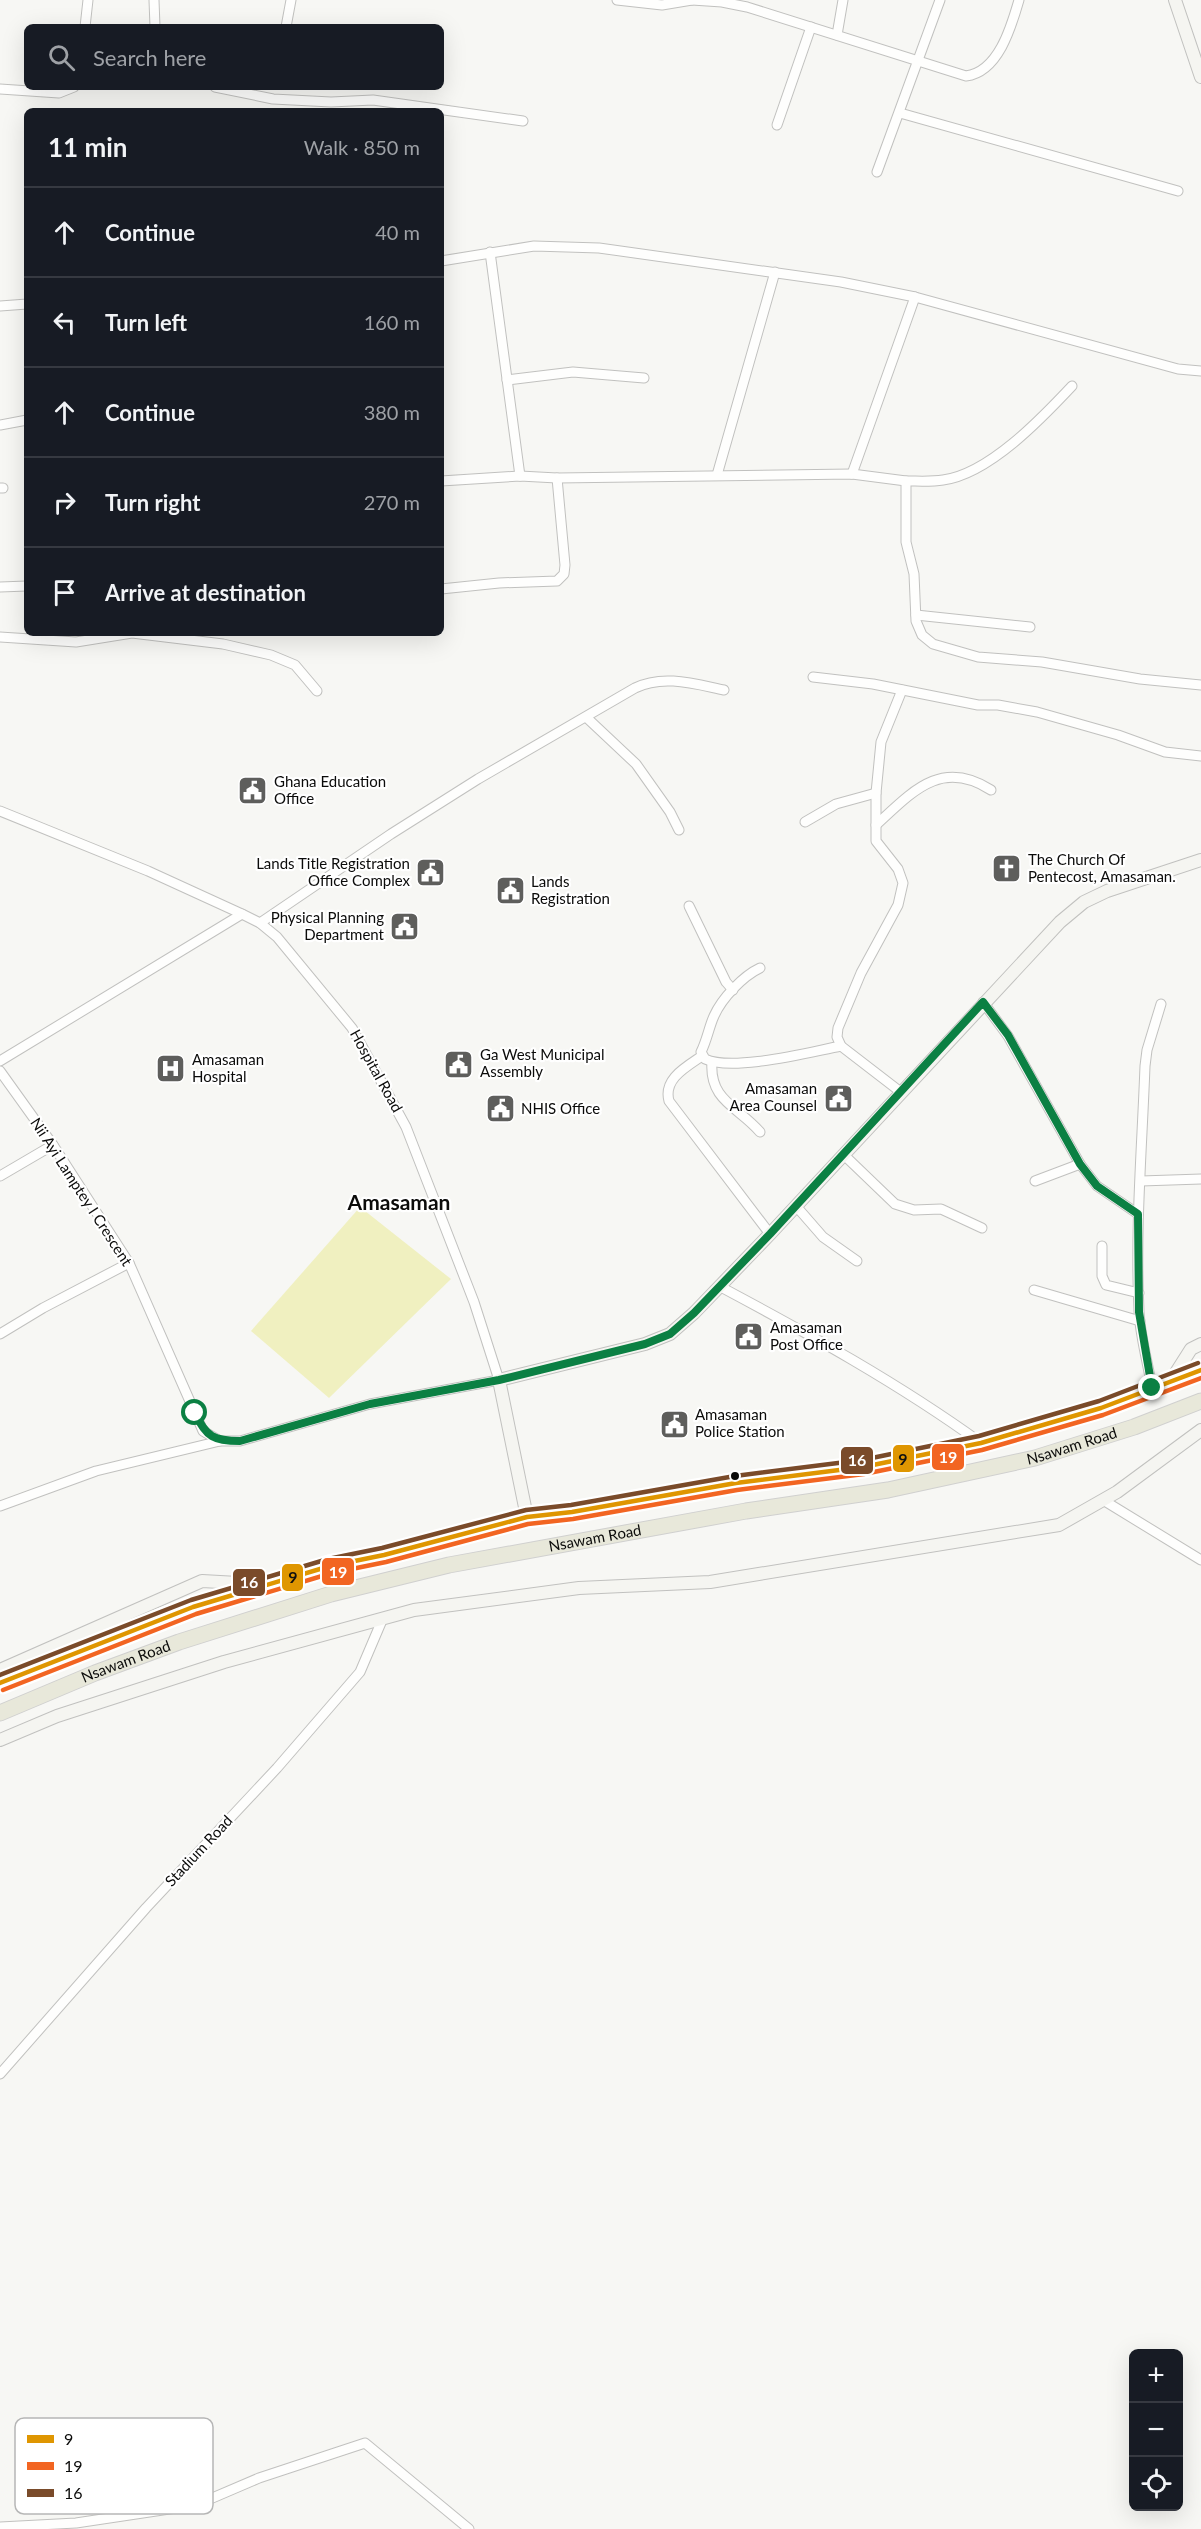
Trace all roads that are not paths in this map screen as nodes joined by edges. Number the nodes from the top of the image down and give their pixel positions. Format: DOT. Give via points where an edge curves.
graph roads {
  1 [pos="88,0"];
  2 [pos="154,0"];
  3 [pos="291,0"];
  4 [pos="617,0"];
  5 [pos="692,0"];
  6 [pos="843,0"];
  7 [pos="940,0"];
  8 [pos="1019,0"];
  9 [pos="1175,0"];
  10 [pos="749,3"];
  11 [pos="85,24"];
  12 [pos="155,24"];
  13 [pos="287,24"];
  14 [pos="811,27"];
  15 [pos="837,35"];
  16 [pos="919,63"];
  17 [pos="1201,77"];
  18 [pos="0,89"];
  19 [pos="66,90"];
  20 [pos="230,90"];
  21 [pos="274,90"];
  22 [pos="273,99"];
  23 [pos="430,108"];
  24 [pos="444,110"];
  25 [pos="900,113"];
  26 [pos="523,121"];
  27 [pos="777,125"];
  28 [pos="878,172"];
  29 [pos="1178,191"];
  30 [pos="490,252"];
  31 [pos="444,260"];
  32 [pos="775,272"];
  33 [pos="915,297"];
  34 [pos="24,304"];
  35 [pos="0,306"];
  36 [pos="1201,371"];
  37 [pos="644,378"];
  38 [pos="507,380"];
  39 [pos="1072,386"];
  40 [pos="24,421"];
  41 [pos="0,426"];
  42 [pos="852,474"];
  43 [pos="717,475"];
  44 [pos="520,476"];
  45 [pos="557,478"];
  46 [pos="444,481"];
  47 [pos="906,481"];
  48 [pos="0,586"];
  49 [pos="24,586"];
  50 [pos="444,589"];
  51 [pos="916,615"];
  52 [pos="1030,627"];
  53 [pos="113,636"];
  54 [pos="157,636"];
  55 [pos="0,637"];
  56 [pos="813,677"];
  57 [pos="1201,685"];
  58 [pos="724,690"];
  59 [pos="902,690"];
  60 [pos="317,691"];
  61 [pos="586,717"];
  62 [pos="1201,756"];
  63 [pos="991,790"];
  64 [pos="876,793"];
  65 [pos="0,811"];
  66 [pos="805,822"];
  67 [pos="876,825"];
  68 [pos="679,830"];
  69 [pos="1201,860"];
  70 [pos="688,906"];
  71 [pos="242,914"];
  72 [pos="260,923"];
  73 [pos="760,968"];
  74 [pos="733,990"];
  75 [pos="983,1002"];
  76 [pos="1161,1004"];
  77 [pos="841,1046"];
  78 [pos="702,1056"];
  79 [pos="0,1061"];
  80 [pos="712,1062"];
  81 [pos="1,1075"];
  82 [pos="902,1093"];
  83 [pos="760,1132"];
  84 [pos="53,1145"];
  85 [pos="844,1155"];
  86 [pos="1080,1164"];
  87 [pos="0,1176"];
  88 [pos="1201,1179"];
  89 [pos="1035,1181"];
  90 [pos="1142,1181"];
  91 [pos="796,1206"];
  92 [pos="1138,1214"];
  93 [pos="982,1228"];
  94 [pos="770,1234"];
  95 [pos="1102,1246"];
  96 [pos="857,1261"];
  97 [pos="129,1263"];
  98 [pos="719,1286"];
  99 [pos="1034,1290"];
  100 [pos="1139,1293"];
  101 [pos="1140,1321"];
  102 [pos="0,1334"];
  103 [pos="1201,1344"];
  104 [pos="1201,1370"];
  105 [pos="499,1380"];
  106 [pos="1170,1382"];
  107 [pos="1152,1388"];
  108 [pos="1201,1401"];
  109 [pos="1201,1430"];
  110 [pos="220,1441"];
  111 [pos="981,1443"];
  112 [pos="1103,1500"];
  113 [pos="0,1506"];
  114 [pos="527,1517"];
  115 [pos="1201,1560"];
  116 [pos="261,1585"];
  117 [pos="383,1618"];
  118 [pos="0,1670"];
  119 [pos="0,1683"];
  120 [pos="0,1713"];
  121 [pos="0,1740"];
  122 [pos="0,2074"];
  123 [pos="213,2498"];
  124 [pos="136,2514"];
  125 [pos="0,2527"];
  126 [pos="469,2529"];
  1 -- 11 [label="street"];
  2 -- 12 [label="street"];
  3 -- 13 [label="street"];
  4 -- 5 [label="street" via="662,5"];
  5 -- 10 [label="street"];
  6 -- 15 [label="street"];
  7 -- 16 [label="street"];
  8 -- 16 [label="street" via="1001,48 978,75 966,76"];
  9 -- 17 [label="main road"];
  10 -- 14 [label="street"];
  14 -- 15 [label="street"];
  14 -- 27 [label="street"];
  15 -- 16 [label="street"];
  16 -- 25 [label="street"];
  18 -- 19 [label="street" via="59,93"];
  20 -- 22 [label="street"];
  21 -- 22 [label="street"];
  22 -- 23 [label="street" via="373,100"];
  24 -- 26 [label="street"];
  25 -- 28 [label="street"];
  25 -- 29 [label="street"];
  30 -- 31 [label="street"];
  30 -- 32 [label="street" via="534,246 599,248"];
  30 -- 38 [label="street"];
  32 -- 33 [label="street"];
  32 -- 43 [label="street"];
  33 -- 36 [label="street" via="1178,369"];
  33 -- 42 [label="street"];
  34 -- 35 [label="street"];
  37 -- 38 [label="street" via="573,372"];
  38 -- 44 [label="street"];
  39 -- 47 [label="street" via="1024,435 982,466 945,480"];
  40 -- 41 [label="street"];
  42 -- 43 [label="street"];
  42 -- 47 [label="street"];
  43 -- 45 [label="street"];
  44 -- 45 [label="street"];
  44 -- 46 [label="street"];
  45 -- 50 [label="street" via="565,565 564,574 557,581"];
  47 -- 51 [label="street" via="906,542 914,574"];
  48 -- 49 [label="street"];
  51 -- 52 [label="street"];
  51 -- 57 [label="street" via="922,635 933,644 978,657 1042,662"];
  53 -- 55 [label="street" via="76,642"];
  54 -- 60 [label="street" via="271,655 295,665"];
  56 -- 59 [label="street"];
  58 -- 61 [label="street" via="684,682 647,682"];
  59 -- 62 [label="street" via="1037,712 1165,752"];
  59 -- 64 [label="street" via="881,742"];
  61 -- 68 [label="street" via="636,764"];
  61 -- 72 [label="street" via="470,784"];
  63 -- 67 [label="street" via="959,776 938,778 916,788"];
  64 -- 66 [label="street" via="836,804"];
  64 -- 67 [label="street"];
  65 -- 71 [label="street, Hospital Road"];
  67 -- 77 [label="street" via="876,841 898,869 903,883 898,905 861,973 838,1028"];
  69 -- 75 [label="main road" via="1084,902"];
  70 -- 74 [label="street"];
  71 -- 72 [label="street, Hospital Road"];
  71 -- 79 [label="street"];
  72 -- 105 [label="street, Hospital Road" via="277,937 352,1028 406,1127 474,1302"];
  73 -- 74 [label="street"];
  74 -- 78 [label="street" via="715,1013"];
  75 -- 82 [label="main road"];
  75 -- 86 [label="street" via="1008,1035"];
  76 -- 90 [label="street" via="1146,1058"];
  77 -- 80 [label="street" via="743,1062"];
  77 -- 82 [label="street"];
  78 -- 80 [label="street"];
  78 -- 94 [label="street" via="674,1078 667,1089 669,1101"];
  80 -- 83 [label="street" via="711,1072 723,1100"];
  81 -- 84 [label="street, Nii Ayi Lamptey I Crescent"];
  82 -- 85 [label="main road"];
  84 -- 87 [label="street"];
  84 -- 97 [label="street, Nii Ayi Lamptey I Crescent"];
  85 -- 91 [label="main road"];
  85 -- 93 [label="street" via="895,1204 914,1210 941,1209"];
  86 -- 89 [label="street"];
  86 -- 92 [label="street" via="1097,1186"];
  88 -- 90 [label="street"];
  90 -- 92 [label="street"];
  91 -- 94 [label="main road"];
  91 -- 96 [label="street" via="823,1237"];
  92 -- 100 [label="street"];
  94 -- 98 [label="main road"];
  95 -- 100 [label="street" via="1102,1276 1106,1285"];
  97 -- 102 [label="street"];
  97 -- 110 [label="street, Nii Ayi Lamptey I Crescent" via="203,1431"];
  98 -- 105 [label="main road" via="670,1334 645,1344"];
  98 -- 111 [label="street" via="840,1351"];
  99 -- 101 [label="street"];
  100 -- 101 [label="street"];
  101 -- 107 [label="street"];
  103 -- 106 [label="main road" via="1191,1349"];
  104 -- 106 [label="highway, Nsawam Road"];
  105 -- 110 [label="street" via="370,1404 240,1441"];
  105 -- 114 [label="main road, Hospital Road"];
  106 -- 107 [label="highway, Nsawam Road"];
  107 -- 111 [label="highway, Nsawam Road" via="1101,1408"];
  108 -- 120 [label="highway, Nsawam Road" via="1035,1458 888,1490 746,1511 449,1565 331,1594 179,1642"];
  109 -- 112 [label="main road"];
  110 -- 113 [label="street" via="96,1471"];
  111 -- 114 [label="highway, Nsawam Road" via="863,1467"];
  112 -- 115 [label="street"];
  112 -- 117 [label="main road" via="1059,1525 912,1550 710,1582 579,1588 414,1610"];
  114 -- 116 [label="highway, Nsawam Road"];
  116 -- 118 [label="main road" via="202,1581"];
  116 -- 119 [label="highway, Nsawam Road" via="193,1607"];
  117 -- 121 [label="main road" via="224,1662 57,1716"];
  117 -- 122 [label="street, Stadium Road" via="360,1672"];
  123 -- 126 [label="street" via="259,2478 365,2444"];
  124 -- 125 [label="street" via="76,2523"];
}
